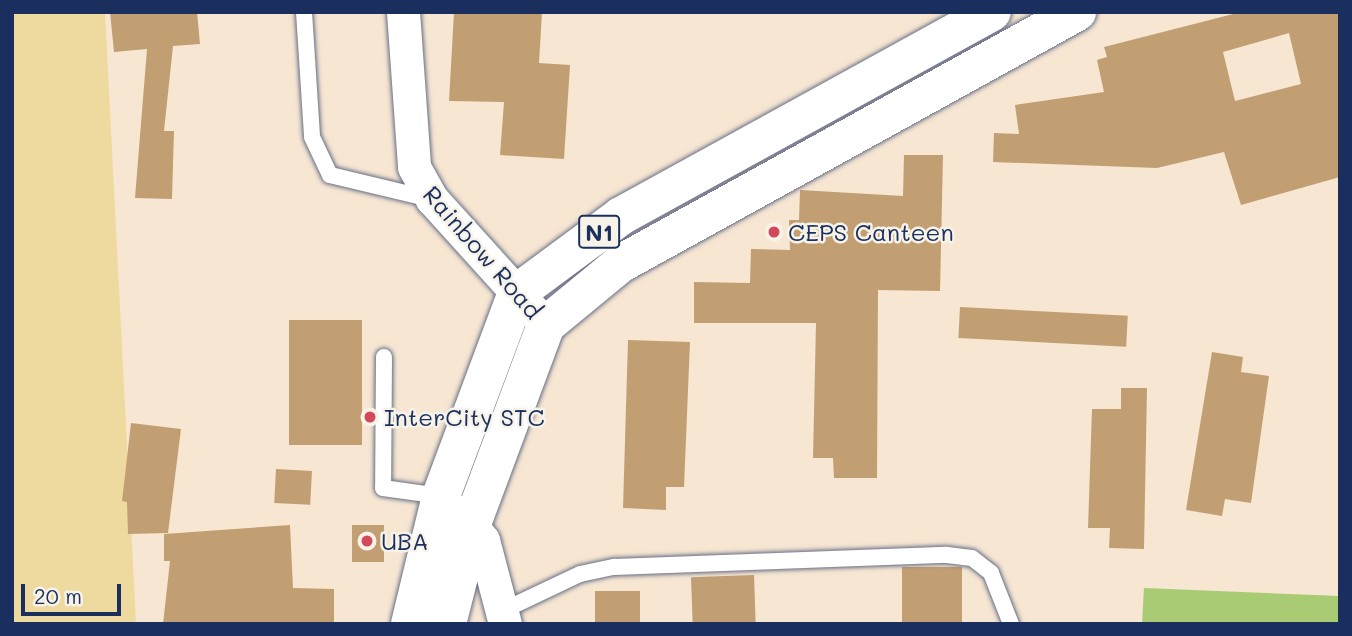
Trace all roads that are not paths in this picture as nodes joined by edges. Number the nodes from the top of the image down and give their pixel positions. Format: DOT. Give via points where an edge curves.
graph roads {
  1 [pos="304,12"];
  2 [pos="403,12"];
  3 [pos="992,12"];
  4 [pos="1077,12"];
  5 [pos="432,199"];
  6 [pos="517,293"];
  7 [pos="546,325"];
  8 [pos="384,356"];
  9 [pos="441,496"];
  10 [pos="473,521"];
  11 [pos="503,617"];
  12 [pos="410,624"];
  13 [pos="447,624"];
  14 [pos="1012,624"];
  1 -- 5 [label="lane" via="312,137 330,175"];
  2 -- 5 [label="street, Rainbow Road" via="414,167"];
  3 -- 6 [label="highway, N1" via="621,216"];
  4 -- 7 [label="highway, N1" via="620,264"];
  5 -- 6 [label="street, Rainbow Road"];
  6 -- 7 [label="street, Rainbow Road"];
  6 -- 9 [label="highway"];
  7 -- 10 [label="highway"];
  8 -- 9 [label="lane" via="383,488"];
  9 -- 10 [label="street"];
  9 -- 12 [label="highway"];
  10 -- 11 [label="street"];
  10 -- 13 [label="highway"];
  11 -- 14 [label="lane" via="580,574 614,567 947,555 972,558 991,573"];
}
